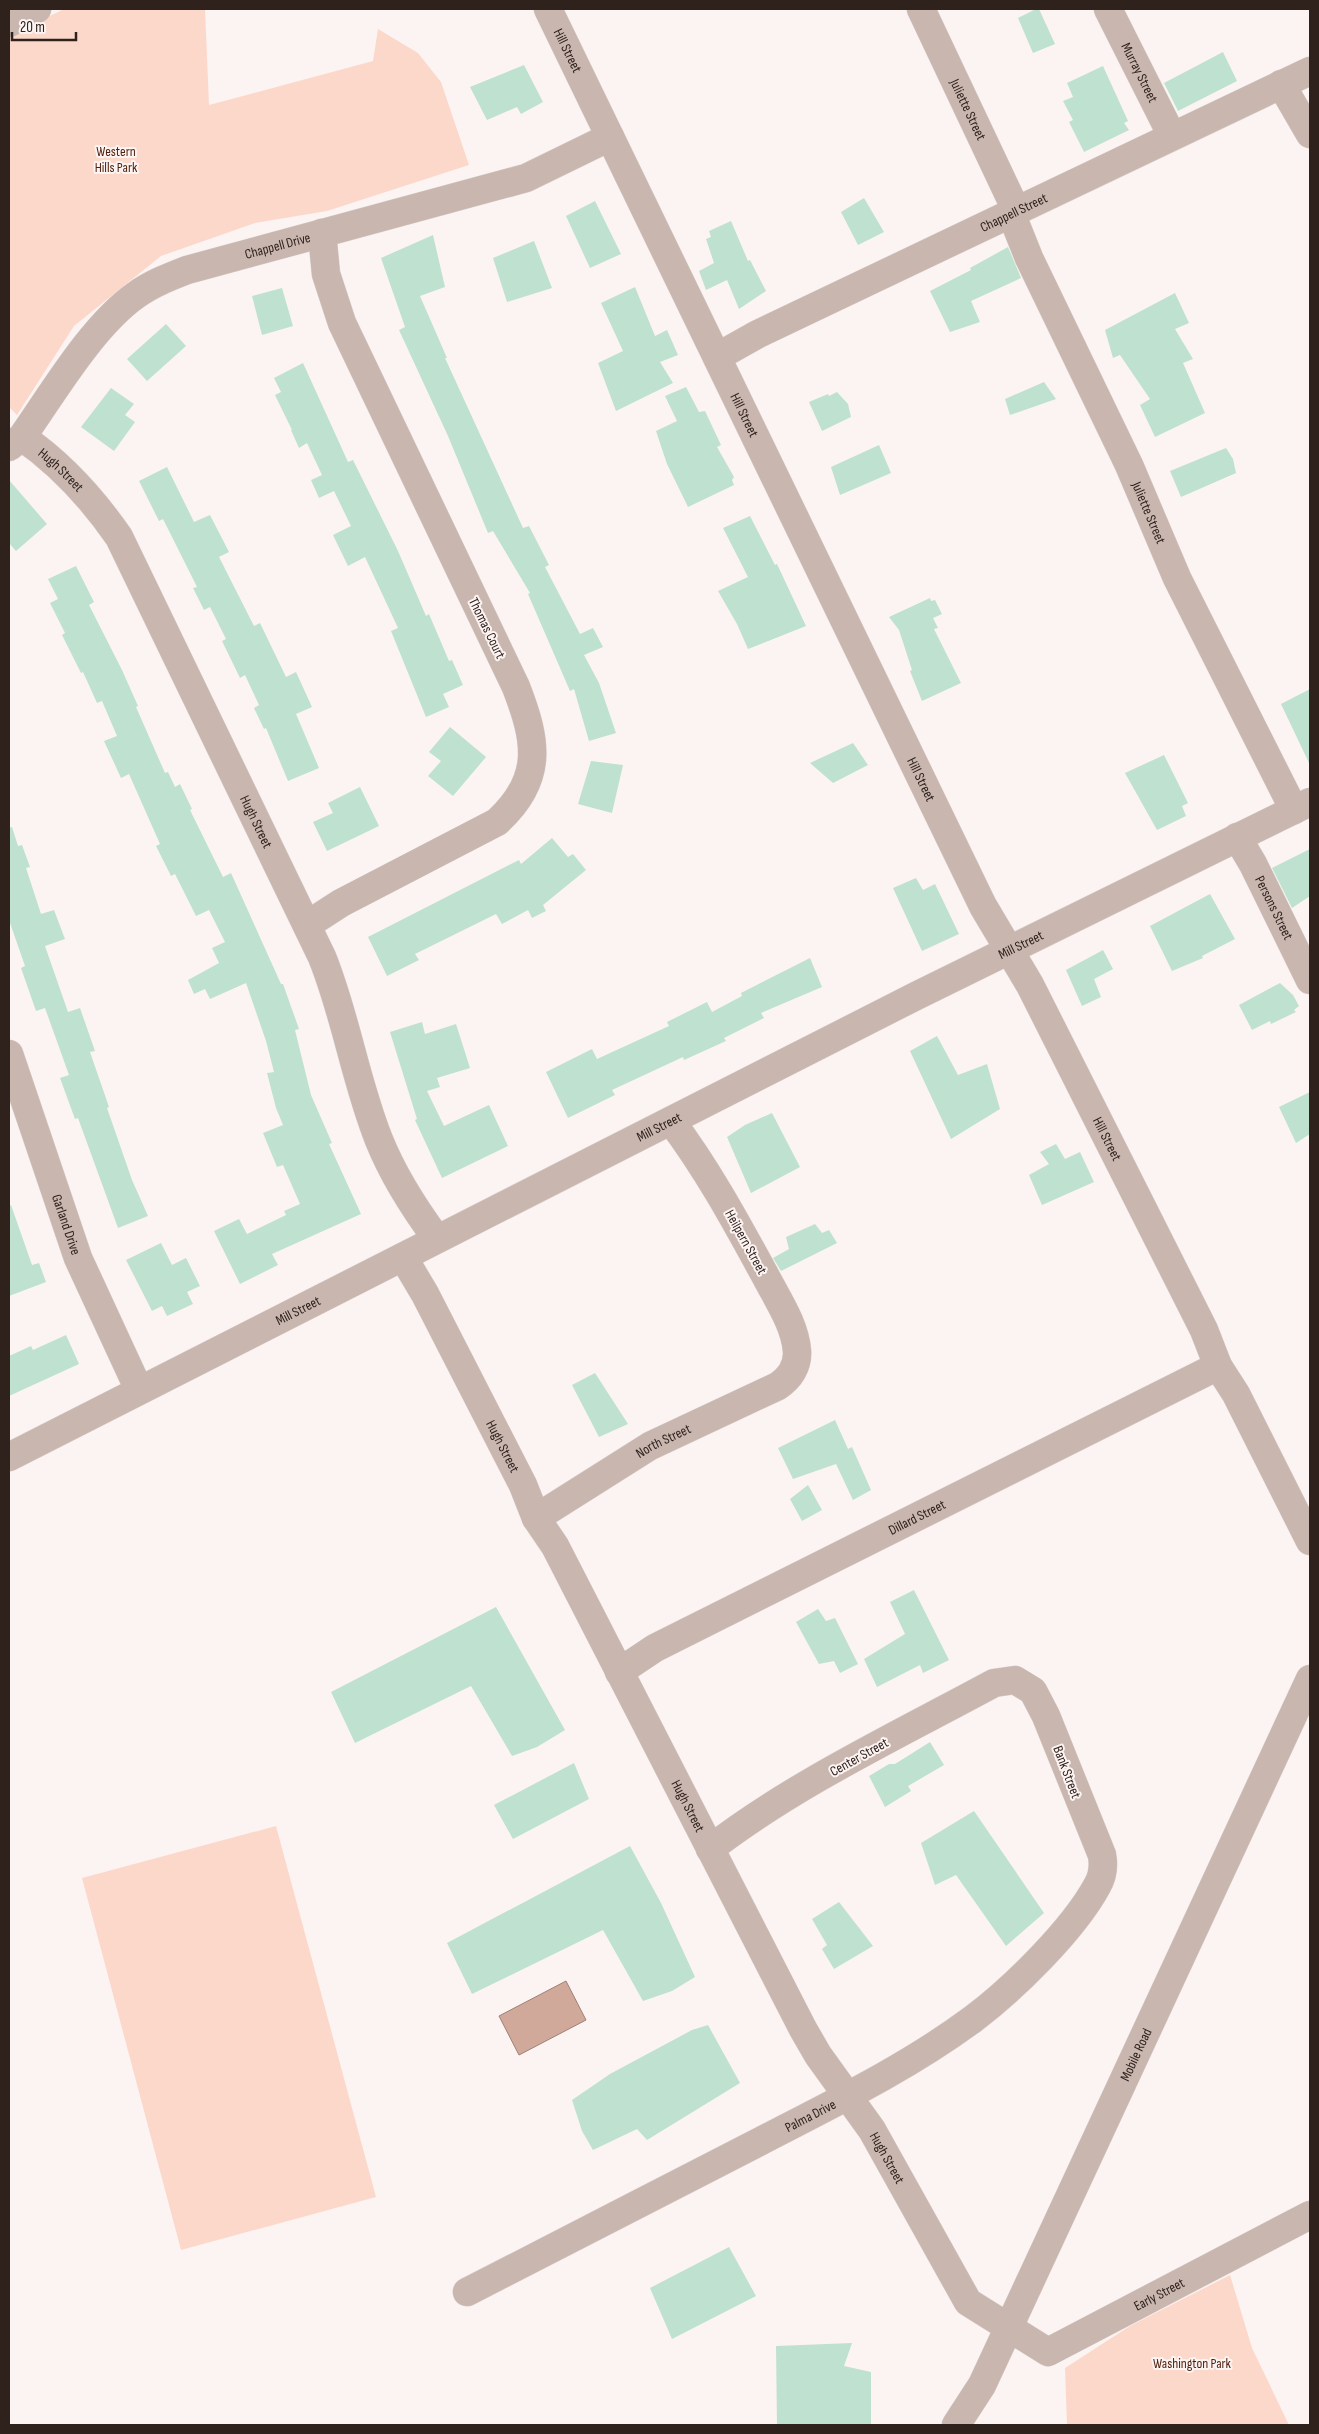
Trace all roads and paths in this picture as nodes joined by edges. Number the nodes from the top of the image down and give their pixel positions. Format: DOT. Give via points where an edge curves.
graph roads {
  1 [pos="37,9"];
  2 [pos="548,9"];
  3 [pos="920,9"];
  4 [pos="1108,9"];
  5 [pos="9,23"];
  6 [pos="1310,70"];
  7 [pos="1281,84"];
  8 [pos="1310,134"];
  9 [pos="1172,136"];
  10 [pos="610,137"];
  11 [pos="1013,212"];
  12 [pos="322,233"];
  13 [pos="717,357"];
  14 [pos="15,442"];
  15 [pos="1302,806"];
  16 [pos="1237,837"];
  17 [pos="307,925"];
  18 [pos="1010,950"];
  19 [pos="1310,980"];
  20 [pos="9,1054"];
  21 [pos="671,1121"];
  22 [pos="437,1239"];
  23 [pos="403,1257"];
  24 [pos="1218,1366"];
  25 [pos="793,1371"];
  26 [pos="139,1390"];
  27 [pos="9,1456"];
  28 [pos="536,1518"];
  29 [pos="1310,1541"];
  30 [pos="619,1672"];
  31 [pos="1310,1679"];
  32 [pos="1015,1680"];
  33 [pos="710,1849"];
  34 [pos="1102,1874"];
  35 [pos="847,2096"];
  36 [pos="1310,2215"];
  37 [pos="467,2292"];
  38 [pos="1009,2328"];
  39 [pos="956,2425"];
  1 -- 5 [label="street"];
  2 -- 10 [label="street, Hill Street"];
  3 -- 11 [label="street, Juliette Street"];
  4 -- 9 [label="street, Murray Street"];
  6 -- 7 [label="street, Chappell Street"];
  7 -- 8 [label="street"];
  7 -- 9 [label="street, Chappell Street"];
  9 -- 11 [label="street, Chappell Street"];
  10 -- 12 [label="street, Chappell Drive" via="526,178"];
  10 -- 13 [label="street, Hill Street"];
  11 -- 13 [label="street, Chappell Street" via="758,334"];
  11 -- 15 [label="street, Juliette Street" via="1030,258 1129,465 1177,578"];
  12 -- 14 [label="street, Chappell Drive" via="187,270 137,294 98,331"];
  12 -- 17 [label="street, Thomas Court" via="326,274 342,323 516,687 529,720 533,756 522,789 509,811 497,822 341,903"];
  13 -- 18 [label="street, Hill Street" via="983,906"];
  14 -- 17 [label="street, Hugh Street" via="48,455 92,499 119,537"];
  15 -- 16 [label="street, Mill Street"];
  16 -- 18 [label="street, Mill Street"];
  16 -- 19 [label="street, Persons Street"];
  17 -- 22 [label="street, Hugh Street" via="337,995 365,1101 380,1141 411,1203"];
  18 -- 21 [label="street, Mill Street"];
  18 -- 24 [label="street, Hill Street" via="1204,1330"];
  20 -- 26 [label="street, Garland Drive" via="78,1258"];
  21 -- 22 [label="street, Mill Street"];
  21 -- 25 [label="street, Heilpern Street" via="696,1154 781,1307 794,1335 797,1352"];
  22 -- 23 [label="street, Mill Street"];
  23 -- 26 [label="street, Mill Street"];
  23 -- 28 [label="street, Hugh Street" via="514,1468"];
  24 -- 29 [label="street, Hill Street" via="1236,1394"];
  24 -- 30 [label="street, Dillard Street" via="655,1648"];
  25 -- 28 [label="street, North Street" via="778,1386 650,1446"];
  26 -- 27 [label="street, Mill Street"];
  28 -- 30 [label="street, Hugh Street" via="555,1546"];
  30 -- 33 [label="street, Hugh Street"];
  31 -- 38 [label="street, Mobile Road"];
  32 -- 33 [label="street, Center Street" via="994,1683 859,1756 742,1824"];
  32 -- 34 [label="street, Bank Street" via="1033,1691 1046,1716 1102,1855"];
  33 -- 35 [label="street, Hugh Street" via="803,2029"];
  34 -- 35 [label="street, Palma Drive" via="1072,1923 1015,1984 934,2046"];
  35 -- 37 [label="street, Palma Drive"];
  35 -- 38 [label="street, Hugh Street" via="872,2130 968,2302"];
  36 -- 38 [label="street, Early Street" via="1048,2352"];
  38 -- 39 [label="street, Mobile Road" via="982,2385"];
}
